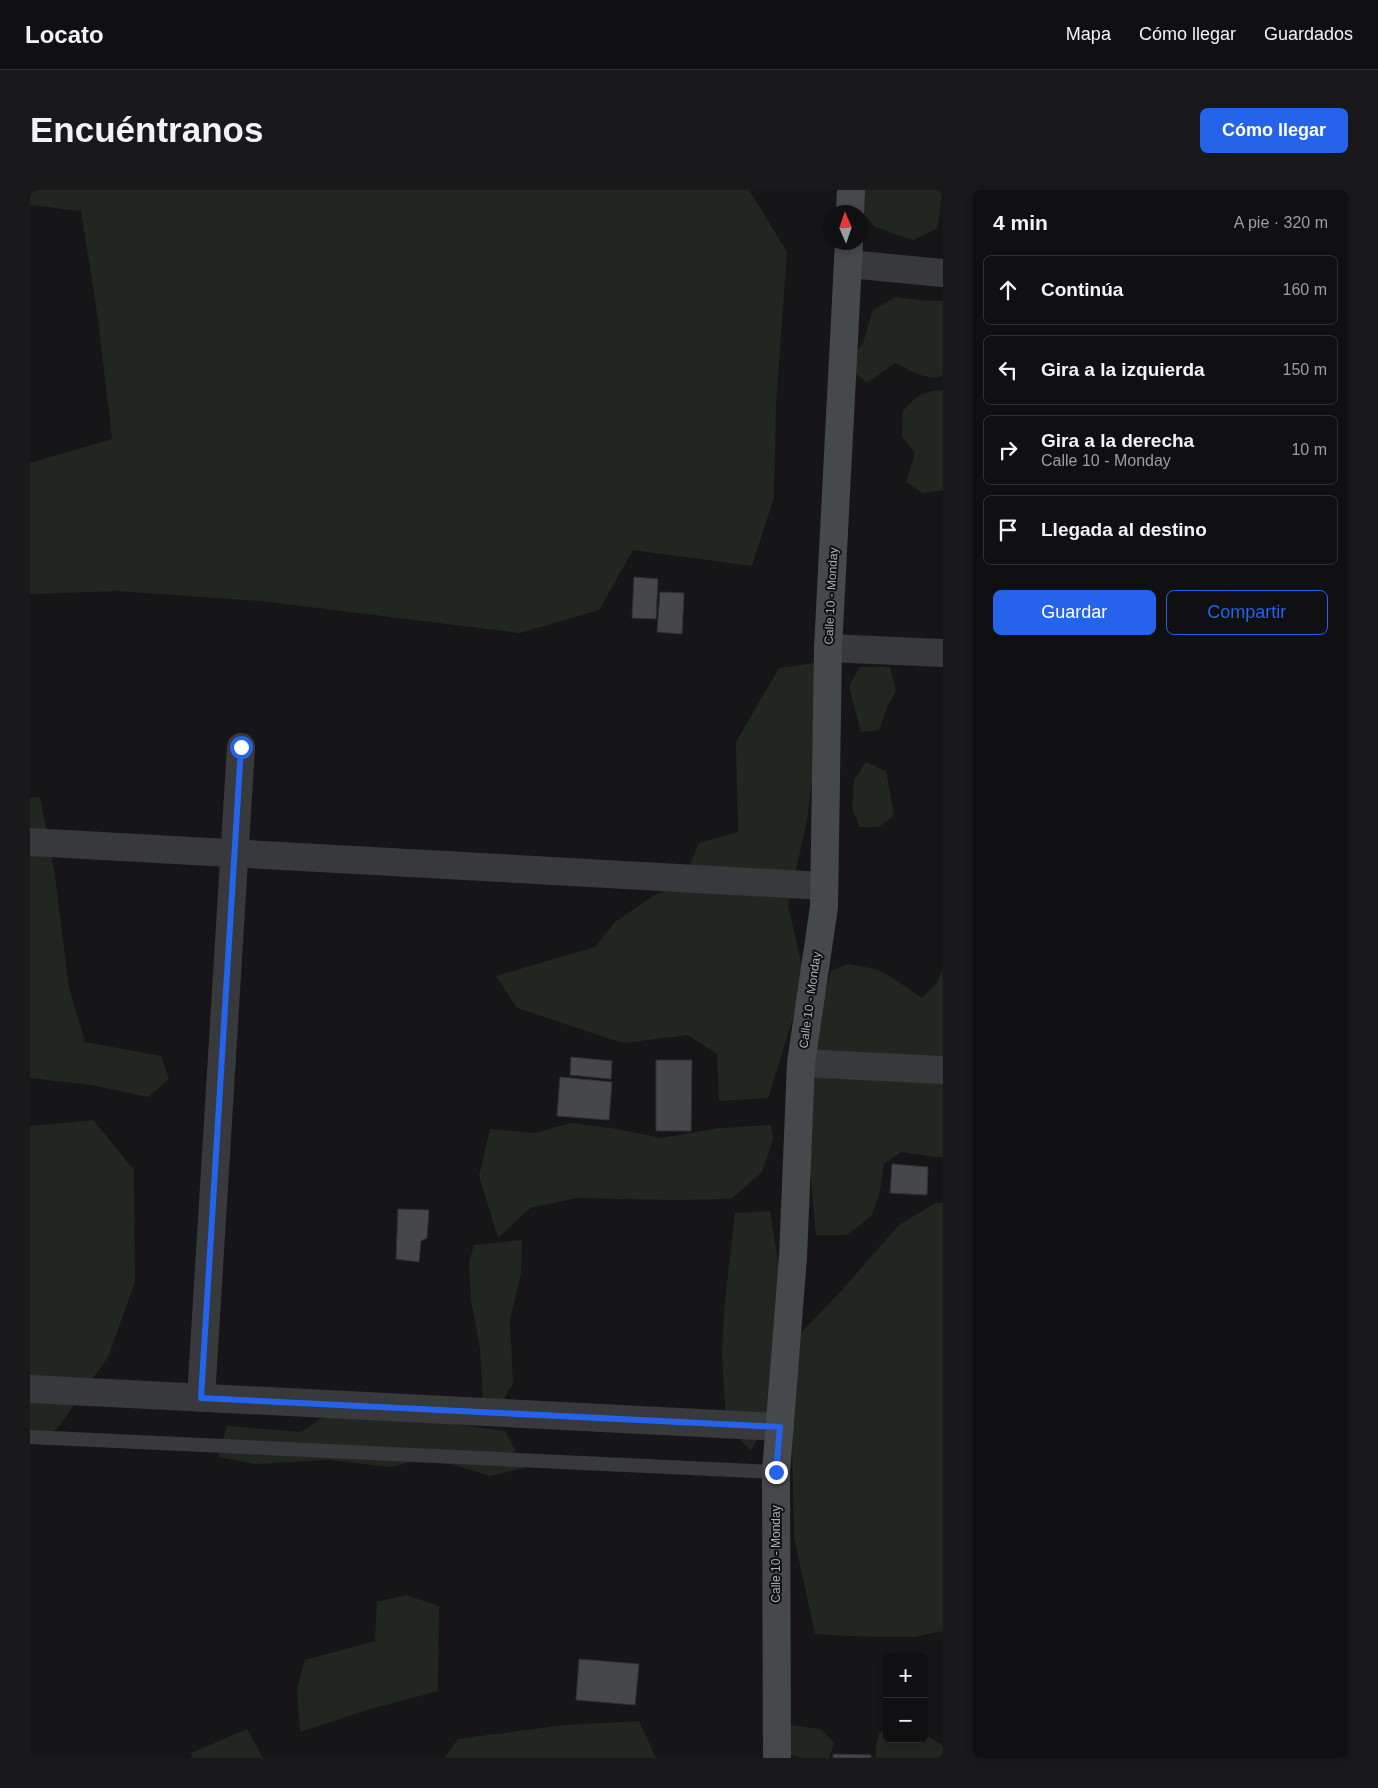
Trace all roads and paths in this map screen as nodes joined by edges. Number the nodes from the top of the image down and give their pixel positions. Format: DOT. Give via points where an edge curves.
graph roads {
  1 [pos="851,190"];
  2 [pos="850,205"];
  3 [pos="849,253"];
  4 [pos="943,273"];
  5 [pos="828,648"];
  6 [pos="943,653"];
  7 [pos="241,747"];
  8 [pos="30,842"];
  9 [pos="235,854"];
  10 [pos="824,886"];
  11 [pos="801,1063"];
  12 [pos="943,1070"];
  13 [pos="30,1389"];
  14 [pos="201,1398"];
  15 [pos="780,1427"];
  16 [pos="30,1437"];
  17 [pos="776,1472"];
  18 [pos="777,1758"];
  1 -- 2 [label="street"];
  3 -- 4 [label="street"];
  3 -- 5 [label="street, Calle 10 - Monday"];
  5 -- 6 [label="street"];
  5 -- 10 [label="street, Calle 10 - Monday"];
  7 -- 9 [label="street"];
  8 -- 9 [label="street"];
  9 -- 10 [label="street"];
  9 -- 14 [label="street"];
  10 -- 11 [label="street, Calle 10 - Monday" via="824,907"];
  11 -- 12 [label="street"];
  11 -- 15 [label="street, Calle 10 - Monday" via="793,1257"];
  13 -- 14 [label="street"];
  14 -- 15 [label="street"];
  15 -- 17 [label="street, Calle 10 - Monday"];
  16 -- 17 [label="lane"];
  17 -- 18 [label="street, Calle 10 - Monday"];
}
